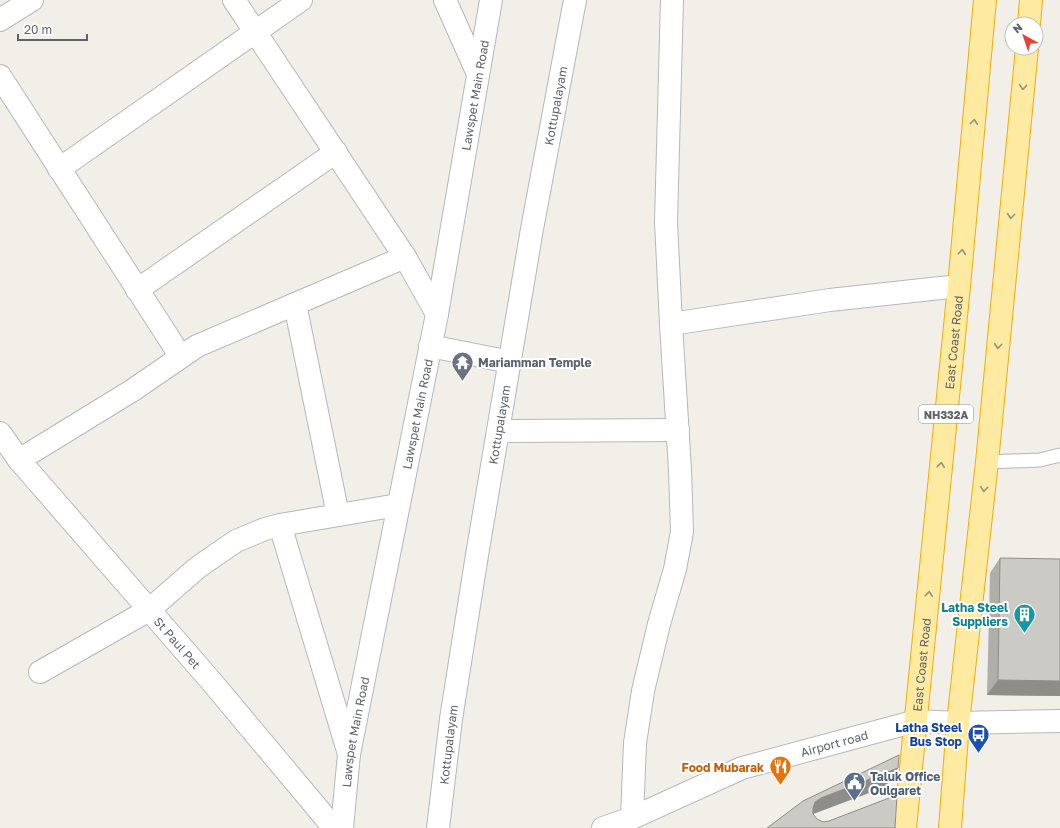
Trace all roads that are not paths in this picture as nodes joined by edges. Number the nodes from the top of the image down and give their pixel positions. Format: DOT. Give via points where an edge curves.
graph roads {
  1 [pos="32,0"];
  2 [pos="234,0"];
  3 [pos="301,0"];
  4 [pos="445,0"];
  5 [pos="491,0"];
  6 [pos="575,0"];
  7 [pos="672,0"];
  8 [pos="985,0"];
  9 [pos="1031,0"];
  10 [pos="1030,16"];
  11 [pos="0,20"];
  12 [pos="256,32"];
  13 [pos="1026,56"];
  14 [pos="478,74"];
  15 [pos="0,76"];
  16 [pos="336,152"];
  17 [pos="59,168"];
  18 [pos="405,256"];
  19 [pos="959,286"];
  20 [pos="137,290"];
  21 [pos="295,304"];
  22 [pos="437,314"];
  23 [pos="671,324"];
  24 [pos="430,346"];
  25 [pos="181,358"];
  26 [pos="510,362"];
  27 [pos="678,430"];
  28 [pos="499,431"];
  29 [pos="0,433"];
  30 [pos="1060,455"];
  31 [pos="19,460"];
  32 [pos="987,462"];
  33 [pos="398,505"];
  34 [pos="338,515"];
  35 [pos="280,525"];
  36 [pos="149,610"];
  37 [pos="40,672"];
  38 [pos="916,721"];
  39 [pos="1060,721"];
  40 [pos="958,723"];
  41 [pos="349,754"];
  42 [pos="909,791"];
  43 [pos="887,800"];
  44 [pos="632,818"];
  45 [pos="334,828"];
  46 [pos="342,828"];
  47 [pos="438,828"];
  48 [pos="602,828"];
  49 [pos="905,828"];
  50 [pos="950,828"];
  1 -- 11 [label="street"];
  2 -- 12 [label="street"];
  3 -- 12 [label="street"];
  4 -- 14 [label="street"];
  5 -- 14 [label="street, Lawspet Main Road"];
  6 -- 26 [label="street, Kottupalayam"];
  7 -- 23 [label="street" via="666,222"];
  19 -- 8 [label="highway, East Coast Road / NH332A, one-way"];
  9 -- 10 [label="highway"];
  12 -- 16 [label="street"];
  12 -- 17 [label="street"];
  13 -- 32 [label="highway, one-way"];
  14 -- 22 [label="street, Lawspet Main Road"];
  15 -- 17 [label="street"];
  16 -- 18 [label="street"];
  16 -- 20 [label="street"];
  17 -- 20 [label="street"];
  18 -- 21 [label="street"];
  18 -- 22 [label="street"];
  19 -- 23 [label="street" via="830,300"];
  38 -- 19 [label="highway, East Coast Road / NH332A, one-way"];
  20 -- 25 [label="street"];
  21 -- 25 [label="street" via="197,346"];
  21 -- 34 [label="street"];
  22 -- 24 [label="street, Lawspet Main Road"];
  23 -- 27 [label="street"];
  24 -- 26 [label="street"];
  24 -- 33 [label="street, Lawspet Main Road"];
  25 -- 31 [label="street"];
  26 -- 28 [label="street, Kottupalayam"];
  27 -- 28 [label="street"];
  27 -- 44 [label="street" via="682,532 676,569 659,624 643,691 635,743"];
  28 -- 47 [label="street, Kottupalayam" via="451,719"];
  29 -- 31 [label="street, St Paul Pet"];
  30 -- 32 [label="lane" via="1040,460"];
  31 -- 36 [label="street, St Paul Pet"];
  32 -- 40 [label="highway, one-way"];
  33 -- 34 [label="street"];
  33 -- 41 [label="street, Lawspet Main Road"];
  34 -- 35 [label="street"];
  35 -- 36 [label="street" via="236,541 198,568"];
  35 -- 41 [label="street"];
  36 -- 37 [label="street"];
  36 -- 45 [label="street, St Paul Pet"];
  38 -- 40 [label="street, Airport road"];
  38 -- 42 [label="highway, East Coast Road / NH332A"];
  38 -- 44 [label="street, Airport road" via="742,768"];
  39 -- 40 [label="street, Airport road"];
  40 -- 50 [label="highway"];
  41 -- 46 [label="street, Lawspet Main Road"];
  42 -- 43 [label="street"];
  42 -- 49 [label="highway, East Coast Road / NH332A"];
  44 -- 48 [label="street, Airport road"];
}
